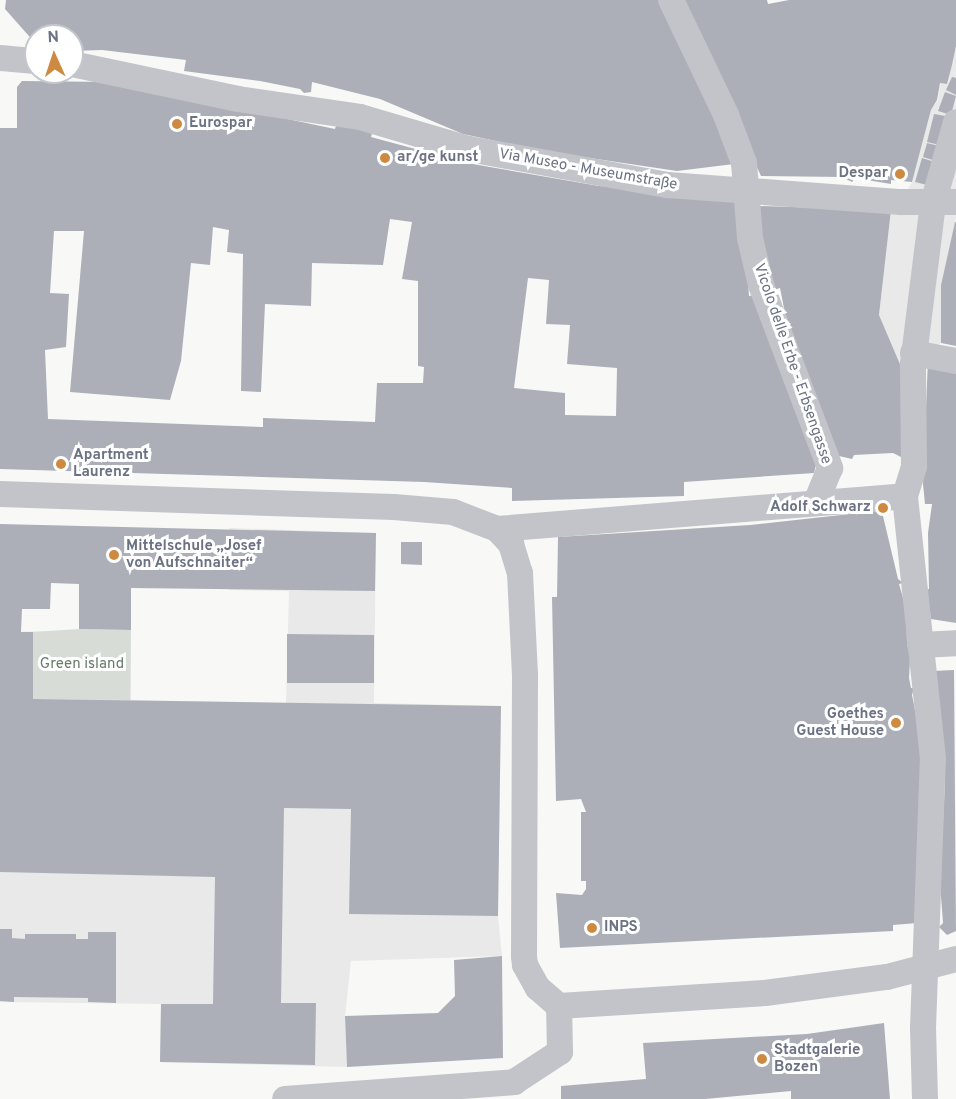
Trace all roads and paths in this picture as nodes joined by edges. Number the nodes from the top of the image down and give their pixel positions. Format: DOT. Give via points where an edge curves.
graph roads {
  1 [pos="671,0"];
  2 [pos="0,58"];
  3 [pos="24,60"];
  4 [pos="84,67"];
  5 [pos="956,122"];
  6 [pos="747,190"];
  7 [pos="944,202"];
  8 [pos="914,353"];
  9 [pos="956,361"];
  10 [pos="0,494"];
  11 [pos="905,496"];
  12 [pos="817,501"];
  13 [pos="497,529"];
  14 [pos="956,643"];
  15 [pos="920,645"];
  16 [pos="956,959"];
  17 [pos="926,966"];
  18 [pos="559,1006"];
  19 [pos="285,1099"];
  20 [pos="925,1099"];
  1 -- 6 [label="street, Vicolo delle Erbe - Erbsengasse" via="726,115 744,163"];
  2 -- 3 [label="street"];
  4 -- 6 [label="street, Via Museo - Museumstraße" via="238,99 360,117 469,149 559,168 668,185"];
  5 -- 7 [label="street"];
  6 -- 7 [label="street, Via Museo - Museumstraße"];
  6 -- 12 [label="street, Vicolo delle Erbe - Erbsengasse" via="750,238 761,285 830,468"];
  7 -- 8 [label="street"];
  8 -- 9 [label="street"];
  8 -- 11 [label="street" via="914,466"];
  10 -- 13 [label="street" via="394,507 453,512"];
  11 -- 12 [label="street"];
  11 -- 15 [label="street"];
  12 -- 13 [label="street"];
  13 -- 18 [label="street" via="511,544 520,573 525,676 525,965 538,988"];
  14 -- 15 [label="street"];
  15 -- 17 [label="street" via="933,759"];
  16 -- 17 [label="street"];
  17 -- 18 [label="street" via="886,977 765,993"];
  17 -- 20 [label="street"];
  18 -- 19 [label="street" via="560,1052 514,1082"];
}
